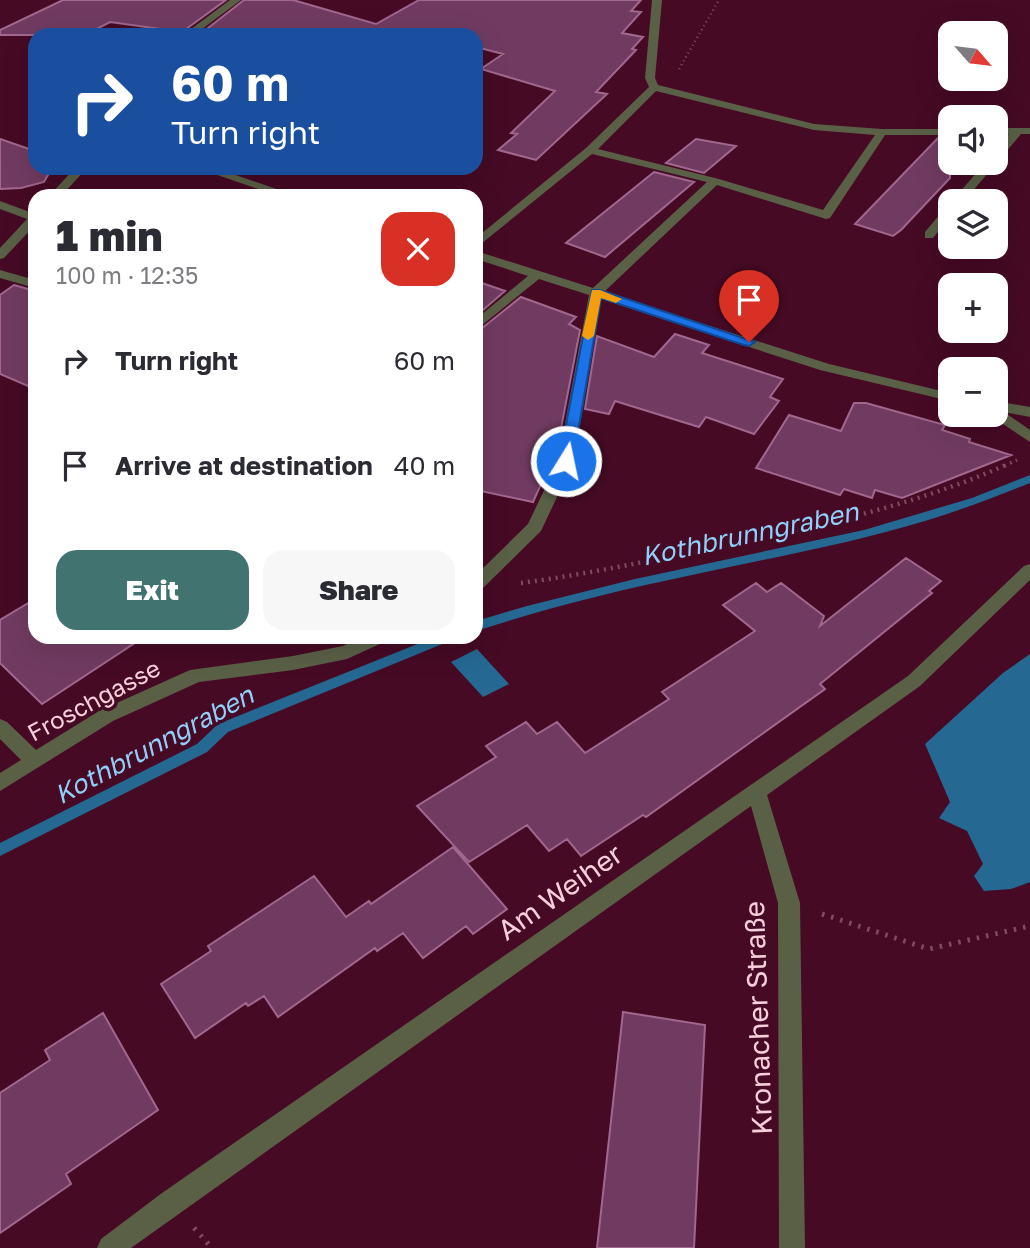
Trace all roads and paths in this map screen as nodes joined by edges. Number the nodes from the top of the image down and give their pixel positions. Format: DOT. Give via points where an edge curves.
graph roads {
  1 [pos="236,0"];
  2 [pos="657,0"];
  3 [pos="719,0"];
  4 [pos="198,28"];
  5 [pos="659,88"];
  6 [pos="1024,131"];
  7 [pos="882,132"];
  8 [pos="938,132"];
  9 [pos="1008,146"];
  10 [pos="590,150"];
  11 [pos="74,175"];
  12 [pos="225,175"];
  13 [pos="981,175"];
  14 [pos="715,181"];
  15 [pos="62,189"];
  16 [pos="269,189"];
  17 [pos="968,189"];
  18 [pos="0,205"];
  19 [pos="28,215"];
  20 [pos="938,224"];
  21 [pos="28,225"];
  22 [pos="929,235"];
  23 [pos="483,238"];
  24 [pos="0,255"];
  25 [pos="483,257"];
  26 [pos="0,274"];
  27 [pos="538,274"];
  28 [pos="28,282"];
  29 [pos="596,292"];
  30 [pos="483,320"];
  31 [pos="938,394"];
  32 [pos="1008,408"];
  33 [pos="1030,412"];
  34 [pos="1008,421"];
  35 [pos="1030,437"];
  36 [pos="1026,456"];
  37 [pos="1030,570"];
  38 [pos="483,578"];
  39 [pos="517,584"];
  40 [pos="363,644"];
  41 [pos="0,727"];
  42 [pos="34,760"];
  43 [pos="0,783"];
  44 [pos="756,791"];
  45 [pos="789,904"];
  46 [pos="1030,926"];
  47 [pos="110,1248"];
  48 [pos="792,1248"];
  1 -- 4 [label="street"];
  2 -- 5 [label="street" via="650,78"];
  3 -- 5 [label="path" via="699,39"];
  5 -- 7 [label="street" via="793,124"];
  5 -- 10 [label="street"];
  6 -- 9 [label="street"];
  7 -- 8 [label="street"];
  7 -- 14 [label="street" via="827,215"];
  10 -- 14 [label="street"];
  10 -- 23 [label="street"];
  11 -- 15 [label="street"];
  12 -- 16 [label="street"];
  13 -- 17 [label="street"];
  14 -- 29 [label="street"];
  18 -- 19 [label="street"];
  20 -- 22 [label="street"];
  21 -- 24 [label="street"];
  25 -- 27 [label="street"];
  26 -- 28 [label="street"];
  27 -- 29 [label="street"];
  27 -- 30 [label="street"];
  29 -- 31 [label="street" via="825,367"];
  29 -- 38 [label="street" via="566,461 535,527"];
  32 -- 33 [label="street"];
  34 -- 35 [label="street"];
  36 -- 39 [label="path" via="975,480 836,523"];
  37 -- 44 [label="street, Am Weiher" via="914,681"];
  40 -- 42 [label="street, Froschgasse" via="333,655 196,675 106,716"];
  41 -- 42 [label="street"];
  42 -- 43 [label="street, Froschgasse"];
  44 -- 45 [label="street, Kronacher Straße"];
  44 -- 47 [label="street, Am Weiher"];
  45 -- 46 [label="path" via="929,949"];
  45 -- 48 [label="street, Kronacher Straße"];
}
